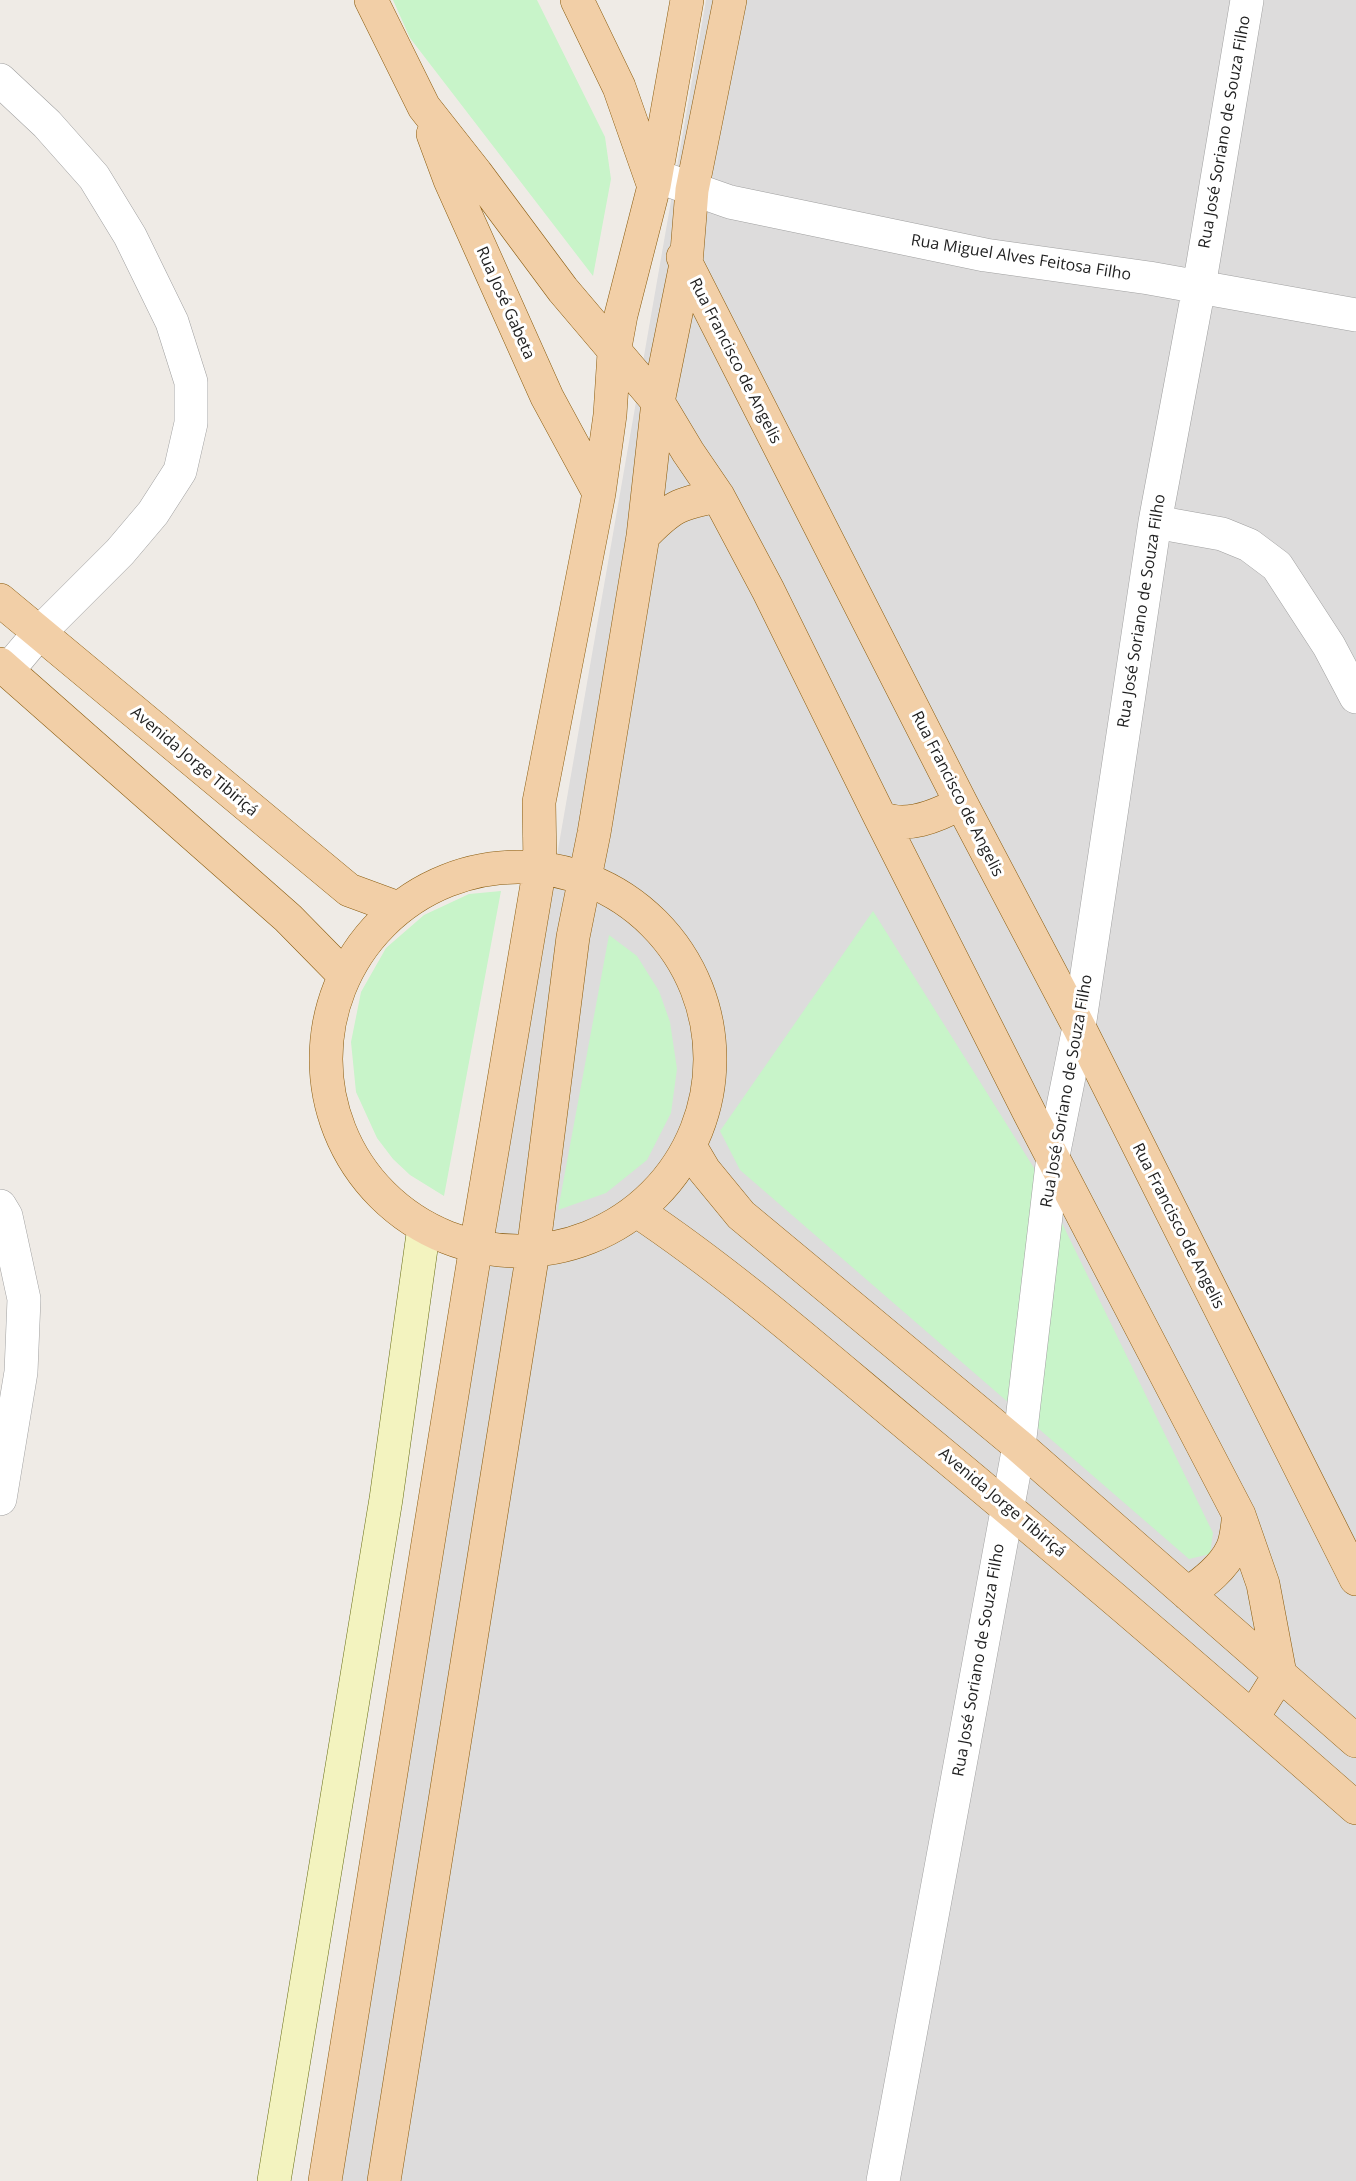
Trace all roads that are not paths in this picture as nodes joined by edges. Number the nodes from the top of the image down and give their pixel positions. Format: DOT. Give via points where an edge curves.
graph roads {
  1 [pos="371,0"];
  2 [pos="577,0"];
  3 [pos="687,0"];
  4 [pos="730,0"];
  5 [pos="1247,0"];
  6 [pos="0,80"];
  7 [pos="423,107"];
  8 [pos="655,181"];
  9 [pos="692,190"];
  10 [pos="686,264"];
  11 [pos="1199,287"];
  12 [pos="1356,315"];
  13 [pos="614,352"];
  14 [pos="658,402"];
  15 [pos="599,493"];
  16 [pos="718,496"];
  17 [pos="1155,522"];
  18 [pos="643,536"];
  19 [pos="0,600"];
  20 [pos="39,633"];
  21 [pos="4,667"];
  22 [pos="1356,697"];
  23 [pos="961,803"];
  24 [pos="880,817"];
  25 [pos="540,867"];
  26 [pos="585,878"];
  27 [pos="398,908"];
  28 [pos="343,974"];
  29 [pos="1079,1027"];
  30 [pos="691,1148"];
  31 [pos="1053,1156"];
  32 [pos="0,1206"];
  33 [pos="637,1211"];
  34 [pos="424,1227"];
  35 [pos="476,1246"];
  36 [pos="533,1252"];
  37 [pos="1019,1446"];
  38 [pos="0,1498"];
  39 [pos="1007,1507"];
  40 [pos="1239,1515"];
  41 [pos="1356,1578"];
  42 [pos="1188,1594"];
  43 [pos="1280,1674"];
  44 [pos="1253,1717"];
  45 [pos="1356,1741"];
  46 [pos="1356,1808"];
  47 [pos="274,2181"];
  48 [pos="325,2181"];
  49 [pos="384,2181"];
  50 [pos="883,2181"];
  1 -- 7 [label="main road, Rua José Gabeta"];
  2 -- 8 [label="main road, Rua Francisco de Angelis" via="619,87"];
  3 -- 8 [label="main road"];
  4 -- 9 [label="main road"];
  5 -- 11 [label="street, Rua José Soriano de Souza Filho"];
  6 -- 20 [label="street" via="47,124 94,177 130,236 172,322 191,382 191,423 180,471 153,513 120,552"];
  7 -- 13 [label="main road, Rua José Gabeta"];
  7 -- 15 [label="main road, Rua José Gabeta" via="450,180 542,387"];
  8 -- 9 [label="street, Rua Miguel Alves Feitosa Filho"];
  8 -- 10 [label="main road, Rua Francisco de Angelis"];
  8 -- 13 [label="main road"];
  9 -- 10 [label="main road"];
  9 -- 11 [label="street, Rua Miguel Alves Feitosa Filho" via="730,202 985,255"];
  10 -- 14 [label="main road"];
  10 -- 23 [label="main road, Rua Francisco de Angelis"];
  11 -- 12 [label="street, Rua Miguel Alves Feitosa Filho"];
  11 -- 17 [label="street, Rua José Soriano de Souza Filho"];
  13 -- 14 [label="main road"];
  13 -- 15 [label="main road"];
  14 -- 16 [label="main road"];
  14 -- 18 [label="main road"];
  15 -- 25 [label="main road" via="539,802"];
  16 -- 18 [label="main road" via="689,502 665,513"];
  16 -- 24 [label="main road"];
  17 -- 22 [label="street" via="1222,534 1249,545 1277,566 1329,646"];
  17 -- 29 [label="street, Rua José Soriano de Souza Filho"];
  18 -- 26 [label="main road"];
  19 -- 20 [label="main road, Avenida Jorge Tibiriçá"];
  20 -- 21 [label="street"];
  20 -- 27 [label="main road, Avenida Jorge Tibiriçá" via="349,890"];
  21 -- 28 [label="main road" via="288,918"];
  23 -- 24 [label="main road" via="905,823 891,823"];
  23 -- 29 [label="main road, Rua Francisco de Angelis"];
  24 -- 31 [label="main road"];
  25 -- 26 [label="main road"];
  25 -- 27 [label="main road" via="488,867 449,878"];
  25 -- 35 [label="main road"];
  26 -- 30 [label="main road" via="629,901 667,936 694,980 709,1030 710,1082"];
  26 -- 36 [label="main road" via="573,937"];
  27 -- 28 [label="main road" via="373,930"];
  28 -- 34 [label="main road" via="326,1030 327,1088 345,1144 364,1172 378,1191"];
  29 -- 31 [label="street, Rua José Soriano de Souza Filho"];
  29 -- 41 [label="main road, Rua Francisco de Angelis"];
  30 -- 33 [label="main road" via="672,1176"];
  30 -- 37 [label="main road" via="741,1215"];
  31 -- 37 [label="street, Rua José Soriano de Souza Filho"];
  31 -- 40 [label="main road"];
  32 -- 38 [label="street" via="6,1216 24,1299 21,1372"];
  33 -- 36 [label="main road" via="602,1233"];
  33 -- 39 [label="main road, Avenida Jorge Tibiriçá" via="733,1280"];
  34 -- 35 [label="main road"];
  34 -- 47 [label="main road" via="386,1500"];
  35 -- 36 [label="main road"];
  35 -- 48 [label="main road"];
  36 -- 49 [label="main road"];
  37 -- 39 [label="street, Rua José Soriano de Souza Filho"];
  37 -- 42 [label="main road"];
  39 -- 44 [label="main road, Avenida Jorge Tibiriçá"];
  39 -- 50 [label="street, Rua José Soriano de Souza Filho"];
  40 -- 42 [label="main road" via="1233,1549 1222,1565"];
  40 -- 43 [label="main road" via="1263,1584"];
  42 -- 43 [label="main road"];
  43 -- 44 [label="main road"];
  43 -- 45 [label="main road"];
  44 -- 46 [label="main road, Avenida Jorge Tibiriçá"];
}
